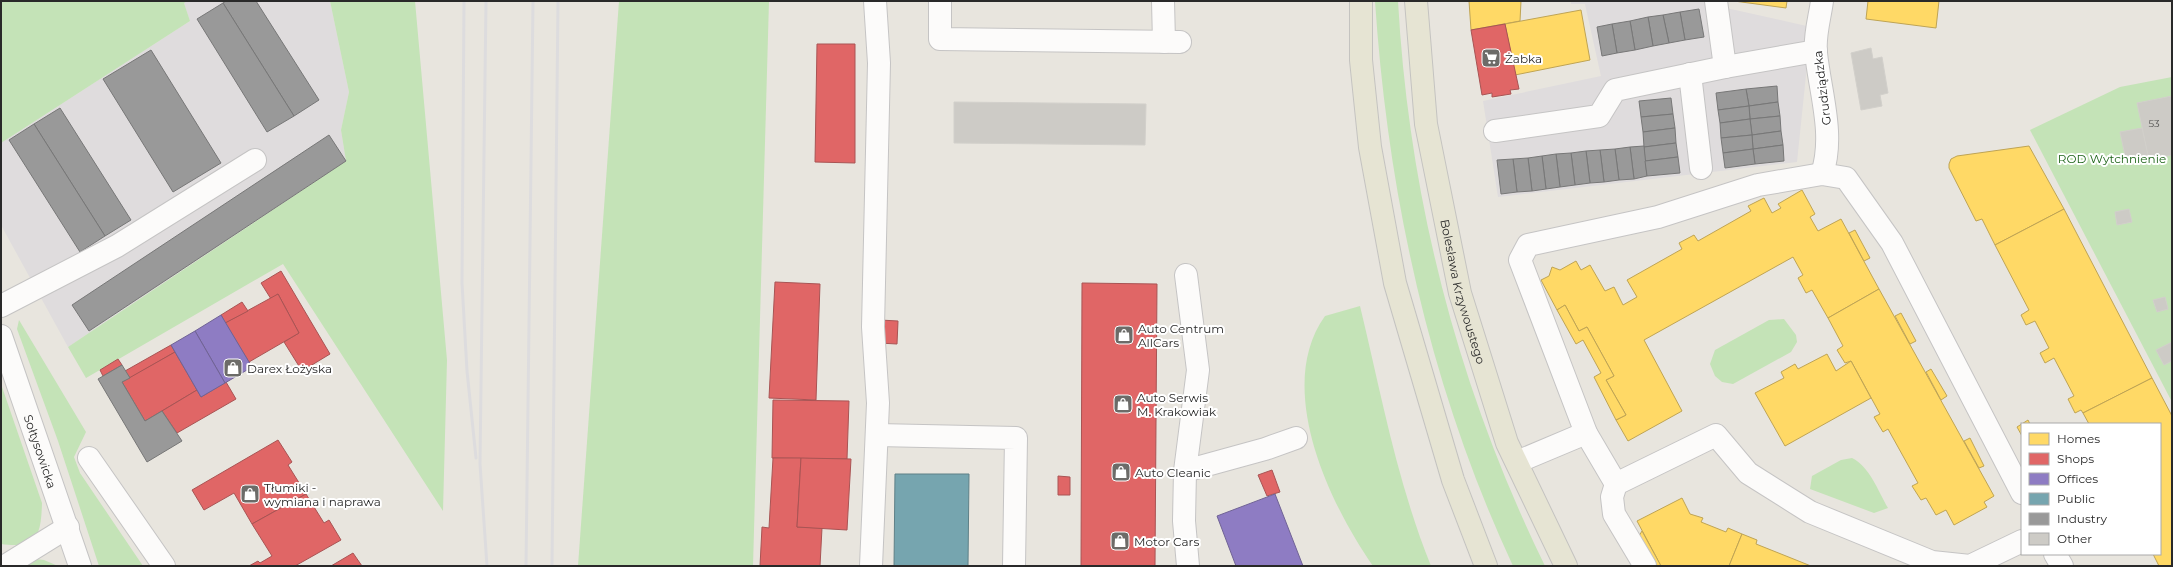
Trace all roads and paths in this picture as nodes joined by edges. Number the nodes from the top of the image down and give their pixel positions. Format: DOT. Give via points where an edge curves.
graph roads {
  1 [pos="875,1"];
  2 [pos="940,1"];
  3 [pos="1163,1"];
  4 [pos="1361,1"];
  5 [pos="1416,1"];
  6 [pos="1716,1"];
  7 [pos="1822,1"];
  8 [pos="1816,51"];
  9 [pos="1725,67"];
  10 [pos="1690,74"];
  11 [pos="1496,131"];
  12 [pos="255,160"];
  13 [pos="1824,166"];
  14 [pos="1701,168"];
  15 [pos="1186,275"];
  16 [pos="1,306"];
  17 [pos="1,336"];
  18 [pos="1586,433"];
  19 [pos="877,435"];
  20 [pos="1296,438"];
  21 [pos="89,458"];
  22 [pos="1517,462"];
  23 [pos="1185,471"];
  24 [pos="1616,484"];
  25 [pos="2021,491"];
  26 [pos="68,527"];
  27 [pos="2021,541"];
  28 [pos="2056,555"];
  29 [pos="5,566"];
  30 [pos="80,566"];
  31 [pos="164,566"];
  32 [pos="871,566"];
  33 [pos="1014,566"];
  34 [pos="1188,566"];
  35 [pos="1486,566"];
  36 [pos="1566,566"];
  37 [pos="1644,566"];
  38 [pos="2062,566"];
  1 -- 19 [label="street" via="879,63 872,327 878,403"];
  2 -- 3 [label="street" via="940,39 1172,42"];
  4 -- 35 [label="main road" via="1361,60 1370,147 1395,283 1454,480"];
  5 -- 22 [label="main road, Bolesława Krzywoustego" via="1426,124 1460,293 1507,443"];
  6 -- 9 [label="street"];
  7 -- 8 [label="street, Grudziądzka"];
  8 -- 9 [label="street"];
  8 -- 13 [label="street, Grudziądzka" via="1828,137"];
  9 -- 10 [label="street"];
  10 -- 11 [label="street" via="1615,90 1598,116"];
  10 -- 14 [label="street"];
  12 -- 16 [label="street" via="117,246"];
  13 -- 18 [label="street" via="1658,217 1528,245 1520,260"];
  13 -- 25 [label="street" via="1846,178 1892,243"];
  15 -- 23 [label="street" via="1198,370"];
  17 -- 26 [label="street, Sołtysowicka"];
  18 -- 22 [label="street"];
  18 -- 24 [label="street"];
  19 -- 32 [label="street"];
  19 -- 33 [label="street" via="1016,438"];
  20 -- 23 [label="street"];
  21 -- 31 [label="street"];
  22 -- 36 [label="main road, Bolesława Krzywoustego"];
  23 -- 34 [label="street" via="1184,521"];
  24 -- 27 [label="street" via="1716,435 1748,473 1810,512 1932,562 1970,566"];
  24 -- 37 [label="street" via="1612,497 1614,514"];
  26 -- 29 [label="street"];
  26 -- 30 [label="street, Sołtysowicka"];
  28 -- 38 [label="street"];
}
